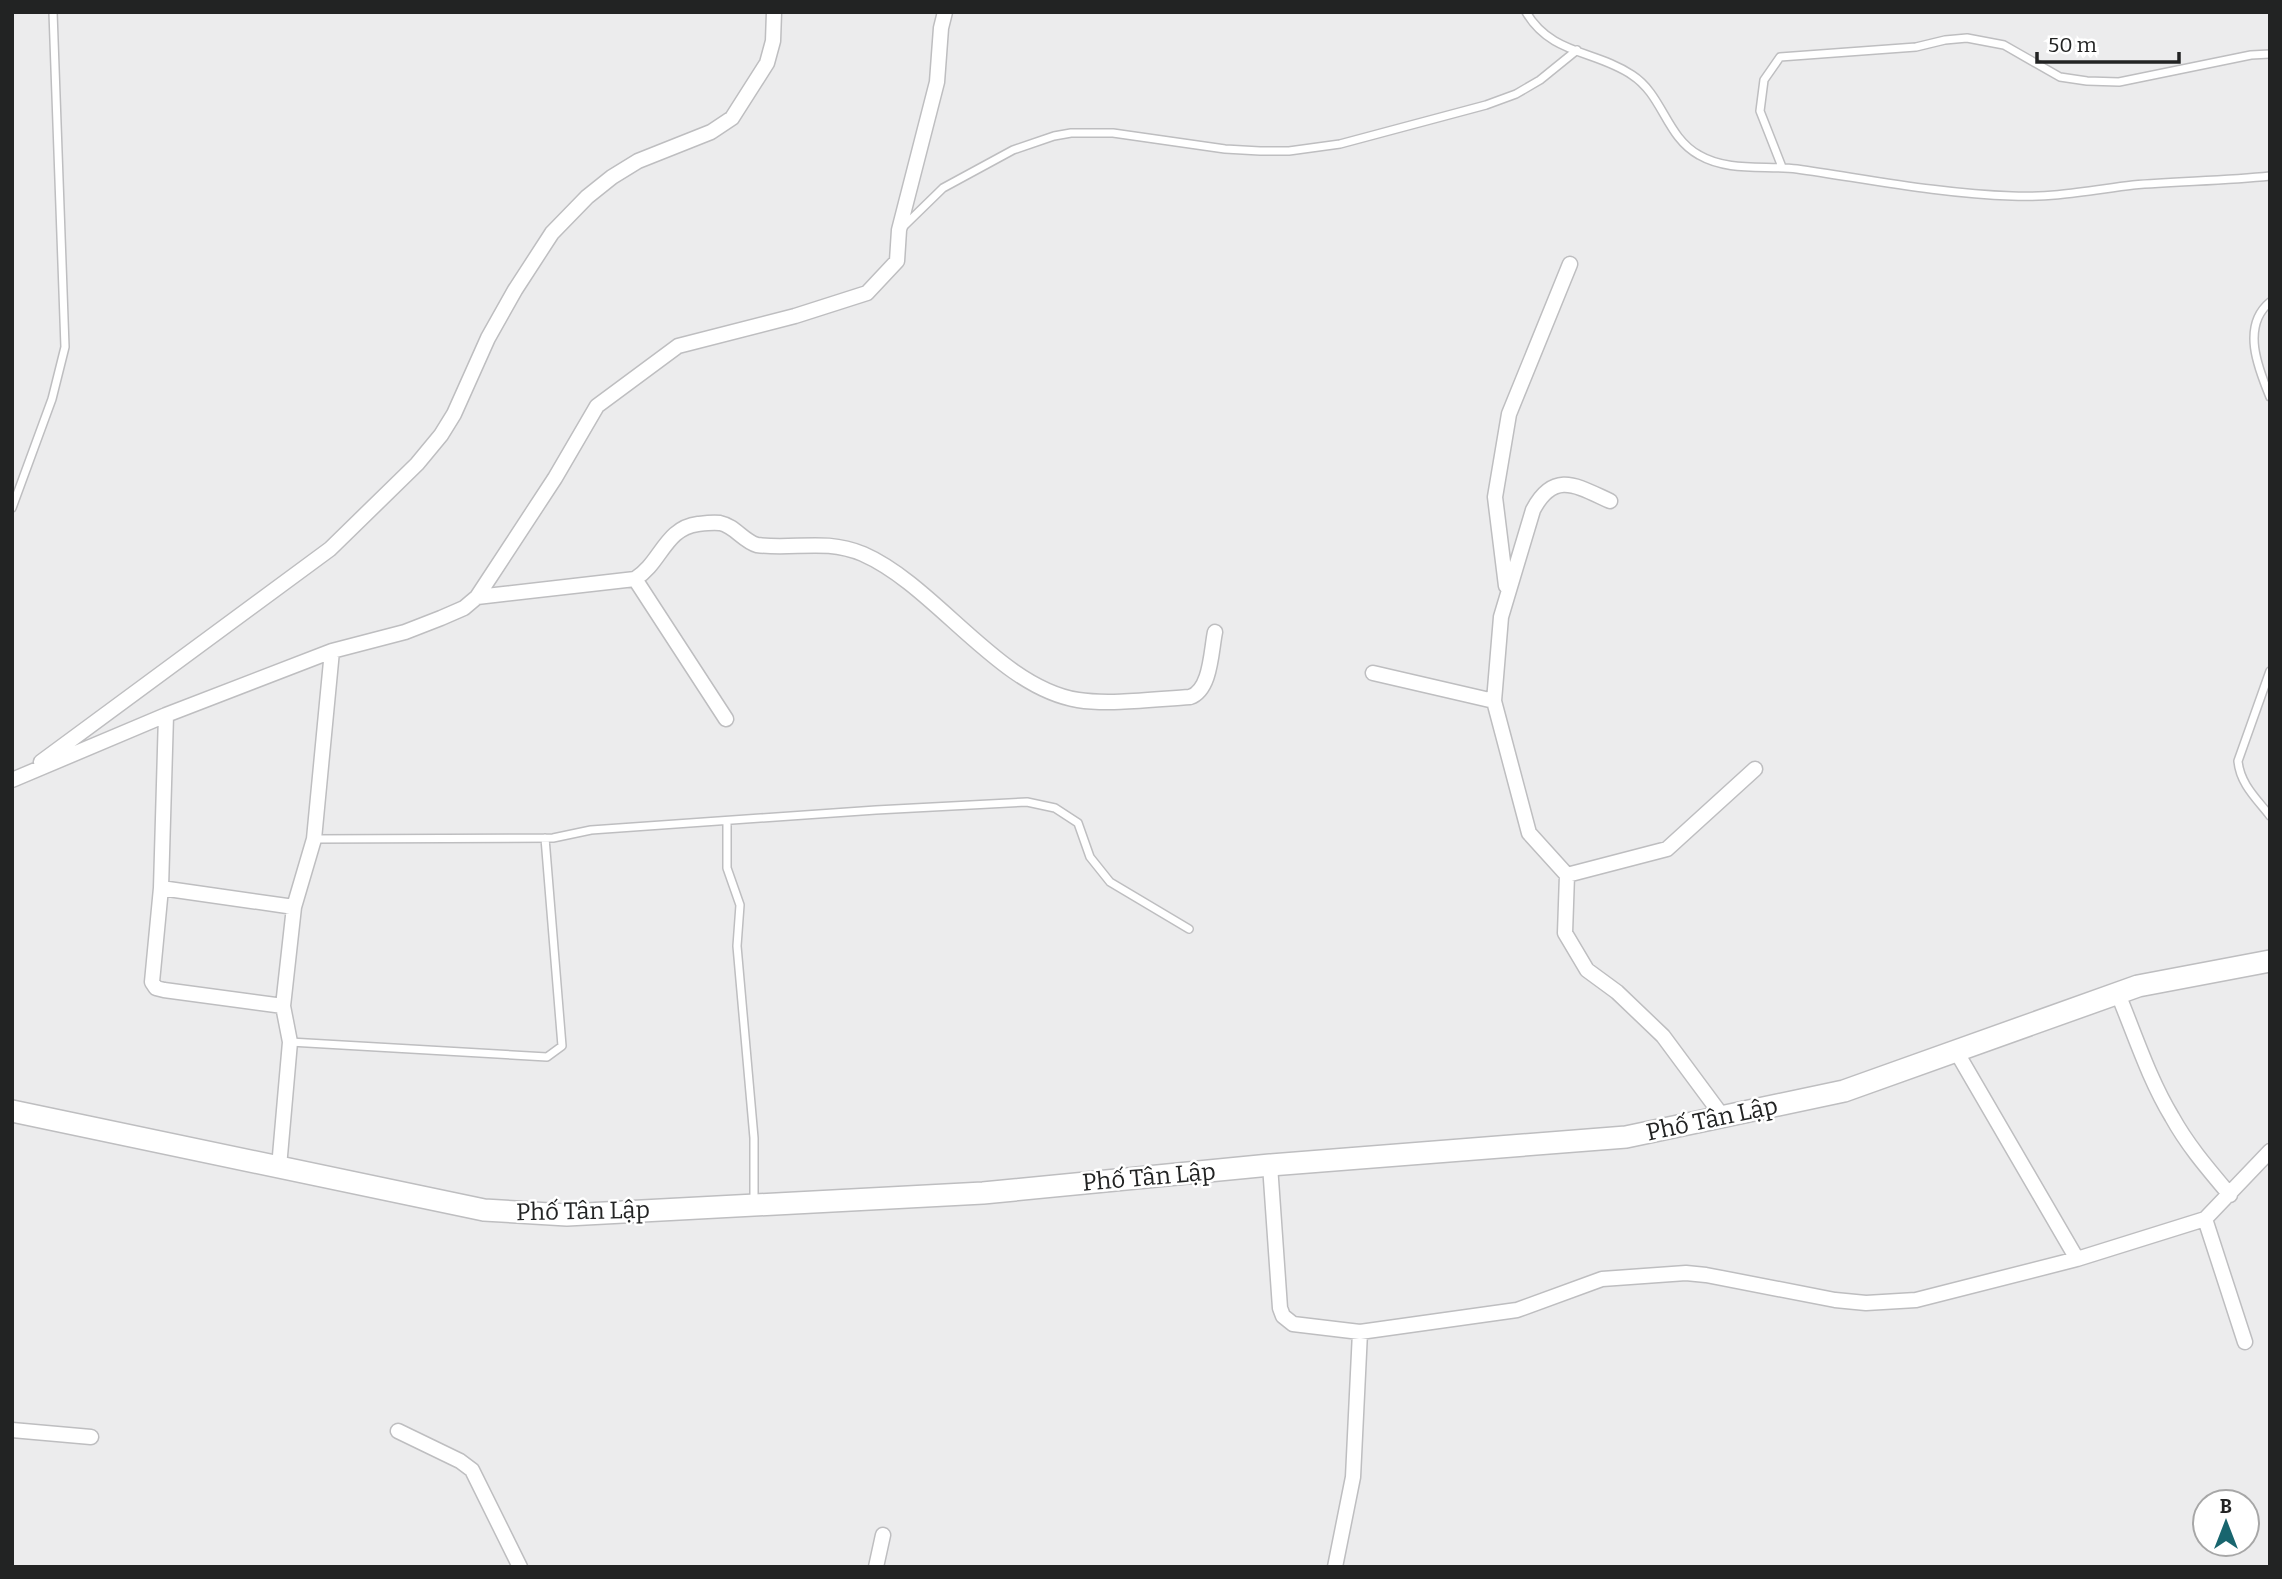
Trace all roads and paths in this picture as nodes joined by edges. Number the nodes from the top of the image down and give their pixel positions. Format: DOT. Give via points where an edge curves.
graph roads {
  1 [pos="53,12"];
  2 [pos="775,12"];
  3 [pos="946,12"];
  4 [pos="1526,12"];
  5 [pos="1577,50"];
  6 [pos="2270,54"];
  7 [pos="1782,167"];
  8 [pos="2270,176"];
  9 [pos="899,230"];
  10 [pos="1570,264"];
  11 [pos="2270,302"];
  12 [pos="2270,397"];
  13 [pos="1610,500"];
  14 [pos="12,508"];
  15 [pos="635,579"];
  16 [pos="1507,590"];
  17 [pos="477,597"];
  18 [pos="1215,632"];
  19 [pos="332,651"];
  20 [pos="2270,671"];
  21 [pos="1373,673"];
  22 [pos="1494,701"];
  23 [pos="166,715"];
  24 [pos="726,719"];
  25 [pos="1755,769"];
  26 [pos="17,778"];
  27 [pos="2270,817"];
  28 [pos="727,821"];
  29 [pos="545,838"];
  30 [pos="314,839"];
  31 [pos="1567,876"];
  32 [pos="161,888"];
  33 [pos="295,907"];
  34 [pos="1189,929"];
  35 [pos="2270,961"];
  36 [pos="2118,994"];
  37 [pos="283,1006"];
  38 [pos="290,1042"];
  39 [pos="1956,1051"];
  40 [pos="12,1111"];
  41 [pos="1723,1116"];
  42 [pos="2270,1151"];
  43 [pos="1270,1166"];
  44 [pos="279,1167"];
  45 [pos="2230,1195"];
  46 [pos="754,1205"];
  47 [pos="2205,1219"];
  48 [pos="2077,1259"];
  49 [pos="1360,1332"];
  50 [pos="2245,1342"];
  51 [pos="12,1430"];
  52 [pos="398,1431"];
  53 [pos="91,1437"];
  54 [pos="883,1535"];
  55 [pos="520,1567"];
  56 [pos="876,1567"];
  57 [pos="1335,1567"];
  1 -- 14 [label="lane" via="65,347 52,399"];
  2 -- 26 [label="street" via="767,62 732,118 612,177 552,233 488,338 454,414 399,484 330,549"];
  3 -- 9 [label="street" via="937,82"];
  4 -- 5 [label="lane" via="1549,39"];
  5 -- 7 [label="lane" via="1641,81 1676,136 1701,157 1737,166"];
  5 -- 9 [label="lane" via="1540,80 1486,106 1340,144 1260,151 1113,133 1054,136 1013,150 943,188"];
  6 -- 7 [label="lane" via="2119,82 2060,77 2004,45 1967,38 1916,47 1780,57 1764,80 1760,111"];
  7 -- 8 [label="lane" via="2012,196"];
  9 -- 17 [label="street" via="897,261 867,293 678,346 597,406"];
  10 -- 16 [label="street" via="1509,414 1495,497"];
  11 -- 12 [label="lane" via="2259,313 2253,330"];
  13 -- 16 [label="street" via="1562,484 1540,496"];
  15 -- 17 [label="street"];
  15 -- 18 [label="street" via="651,566 674,533 690,525 721,523 757,545 812,544 849,550 895,573 1028,680 1079,700 1197,695 1204,685"];
  15 -- 24 [label="street"];
  16 -- 22 [label="street"];
  17 -- 19 [label="street" via="464,608 405,632"];
  19 -- 23 [label="street"];
  19 -- 30 [label="street"];
  20 -- 27 [label="lane" via="2238,761 2246,786"];
  21 -- 22 [label="street"];
  22 -- 31 [label="street" via="1529,833"];
  23 -- 26 [label="street"];
  23 -- 32 [label="street"];
  25 -- 31 [label="street" via="1667,849"];
  28 -- 29 [label="lane" via="592,830"];
  28 -- 34 [label="lane" via="1027,802 1055,808 1078,823 1090,857 1110,882"];
  28 -- 46 [label="lane" via="727,868 740,905 737,946 754,1138"];
  29 -- 30 [label="lane"];
  29 -- 38 [label="lane" via="562,1046 547,1057"];
  30 -- 33 [label="street"];
  31 -- 41 [label="street" via="1565,933 1587,970 1663,1036"];
  32 -- 33 [label="street"];
  32 -- 37 [label="street" via="151,976 156,988"];
  33 -- 37 [label="street"];
  35 -- 36 [label="main road, Phố Tân Lập" via="2137,986"];
  36 -- 39 [label="main road, Phố Tân Lập"];
  36 -- 45 [label="street" via="2171,1116"];
  37 -- 38 [label="street"];
  38 -- 44 [label="street"];
  39 -- 41 [label="main road, Phố Tân Lập" via="1844,1091"];
  39 -- 48 [label="street"];
  40 -- 44 [label="main road, Phố Tân Lập"];
  41 -- 43 [label="main road, Phố Tân Lập" via="1626,1137"];
  42 -- 45 [label="street"];
  43 -- 46 [label="main road, Phố Tân Lập" via="983,1193"];
  43 -- 49 [label="street" via="1283,1316 1293,1324"];
  44 -- 46 [label="main road, Phố Tân Lập" via="484,1210 567,1215"];
  45 -- 47 [label="street"];
  47 -- 48 [label="street"];
  47 -- 50 [label="street"];
  48 -- 49 [label="street" via="1889,1303 1835,1300 1706,1275 1620,1276 1517,1310"];
  49 -- 57 [label="street" via="1353,1477"];
  51 -- 53 [label="street"];
  52 -- 55 [label="street" via="472,1470"];
  54 -- 56 [label="street"];
}
